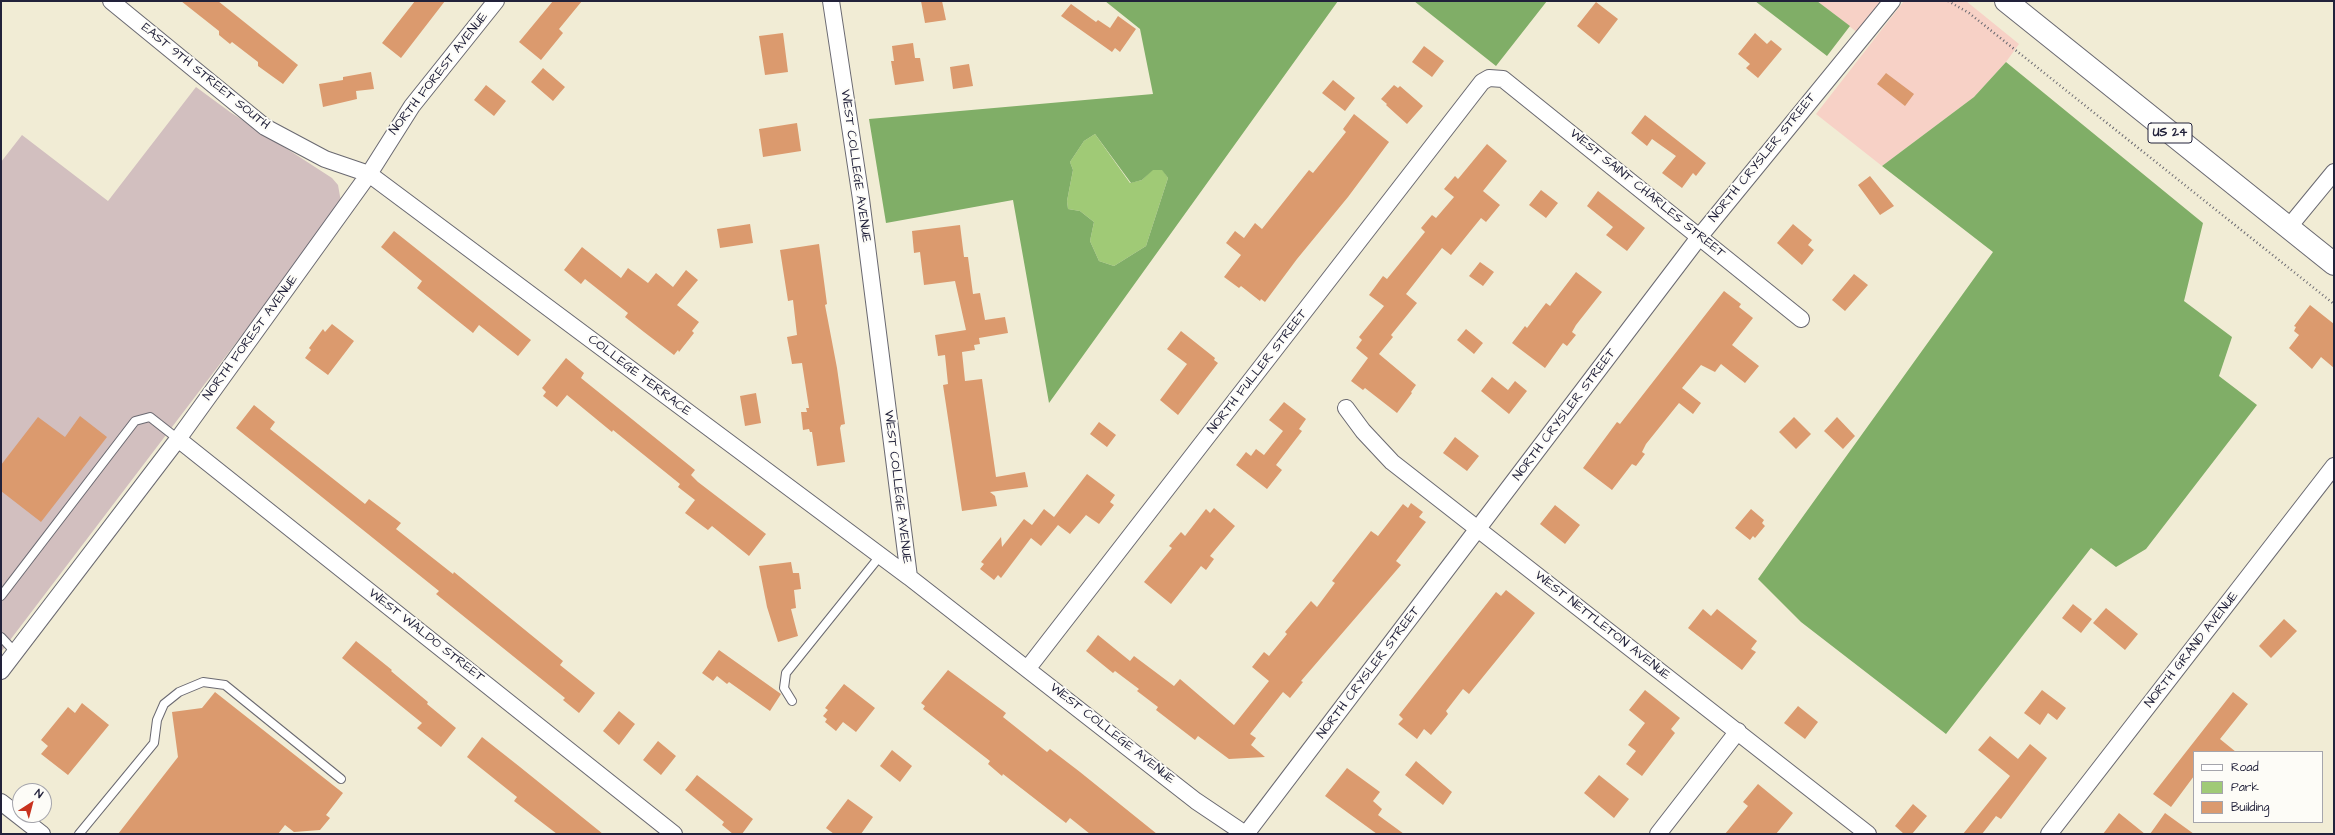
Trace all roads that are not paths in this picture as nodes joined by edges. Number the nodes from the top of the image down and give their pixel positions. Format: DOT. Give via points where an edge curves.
graph roads {
  1 [pos="111,1"];
  2 [pos="496,1"];
  3 [pos="831,1"];
  4 [pos="1892,1"];
  5 [pos="2006,1"];
  6 [pos="1489,78"];
  7 [pos="369,174"];
  8 [pos="2332,180"];
  9 [pos="2288,228"];
  10 [pos="1700,236"];
  11 [pos="2334,264"];
  12 [pos="1801,319"];
  13 [pos="1346,408"];
  14 [pos="178,439"];
  15 [pos="2334,466"];
  16 [pos="1478,530"];
  17 [pos="880,556"];
  18 [pos="909,577"];
  19 [pos="1,596"];
  20 [pos="1,637"];
  21 [pos="15,652"];
  22 [pos="1028,668"];
  23 [pos="1,671"];
  24 [pos="792,701"];
  25 [pos="1738,731"];
  26 [pos="341,779"];
  27 [pos="1,802"];
  28 [pos="42,834"];
  29 [pos="79,834"];
  30 [pos="674,834"];
  31 [pos="1246,834"];
  32 [pos="1658,834"];
  33 [pos="1868,834"];
  34 [pos="2049,834"];
  1 -- 7 [label="street, EAST 9TH STREET SOUTH" via="265,127 325,159"];
  2 -- 7 [label="street, NORTH FOREST AVENUE" via="412,106"];
  3 -- 18 [label="street, WEST COLLEGE AVENUE" via="861,199"];
  4 -- 10 [label="street, NORTH CRYSLER STREET"];
  5 -- 9 [label="main road, US 24"];
  6 -- 10 [label="street, WEST SAINT CHARLES STREET" via="1503,79"];
  6 -- 22 [label="street, NORTH FULLER STREET" via="1482,82"];
  7 -- 14 [label="street, NORTH FOREST AVENUE"];
  7 -- 17 [label="street, COLLEGE TERRACE"];
  8 -- 9 [label="street"];
  9 -- 11 [label="main road, US 24"];
  10 -- 12 [label="street, WEST SAINT CHARLES STREET"];
  10 -- 16 [label="street, NORTH CRYSLER STREET"];
  13 -- 16 [label="street, WEST NETTLETON AVENUE" via="1392,462"];
  14 -- 19 [label="lane" via="150,417 135,421"];
  14 -- 21 [label="street, NORTH FOREST AVENUE"];
  14 -- 30 [label="street, WEST WALDO STREET"];
  15 -- 34 [label="street, NORTH GRAND AVENUE"];
  16 -- 25 [label="street, WEST NETTLETON AVENUE"];
  16 -- 31 [label="street, NORTH CRYSLER STREET"];
  17 -- 18 [label="street, COLLEGE TERRACE"];
  17 -- 24 [label="lane" via="786,673 784,688"];
  18 -- 22 [label="street, WEST COLLEGE AVENUE"];
  20 -- 21 [label="lane"];
  21 -- 23 [label="street, NORTH FOREST AVENUE"];
  22 -- 31 [label="street, WEST COLLEGE AVENUE" via="1196,801"];
  25 -- 32 [label="street"];
  25 -- 33 [label="street, WEST NETTLETON AVENUE"];
  26 -- 29 [label="lane" via="225,685 203,682 180,692 164,704 157,720 154,743"];
  27 -- 28 [label="street"];
}
